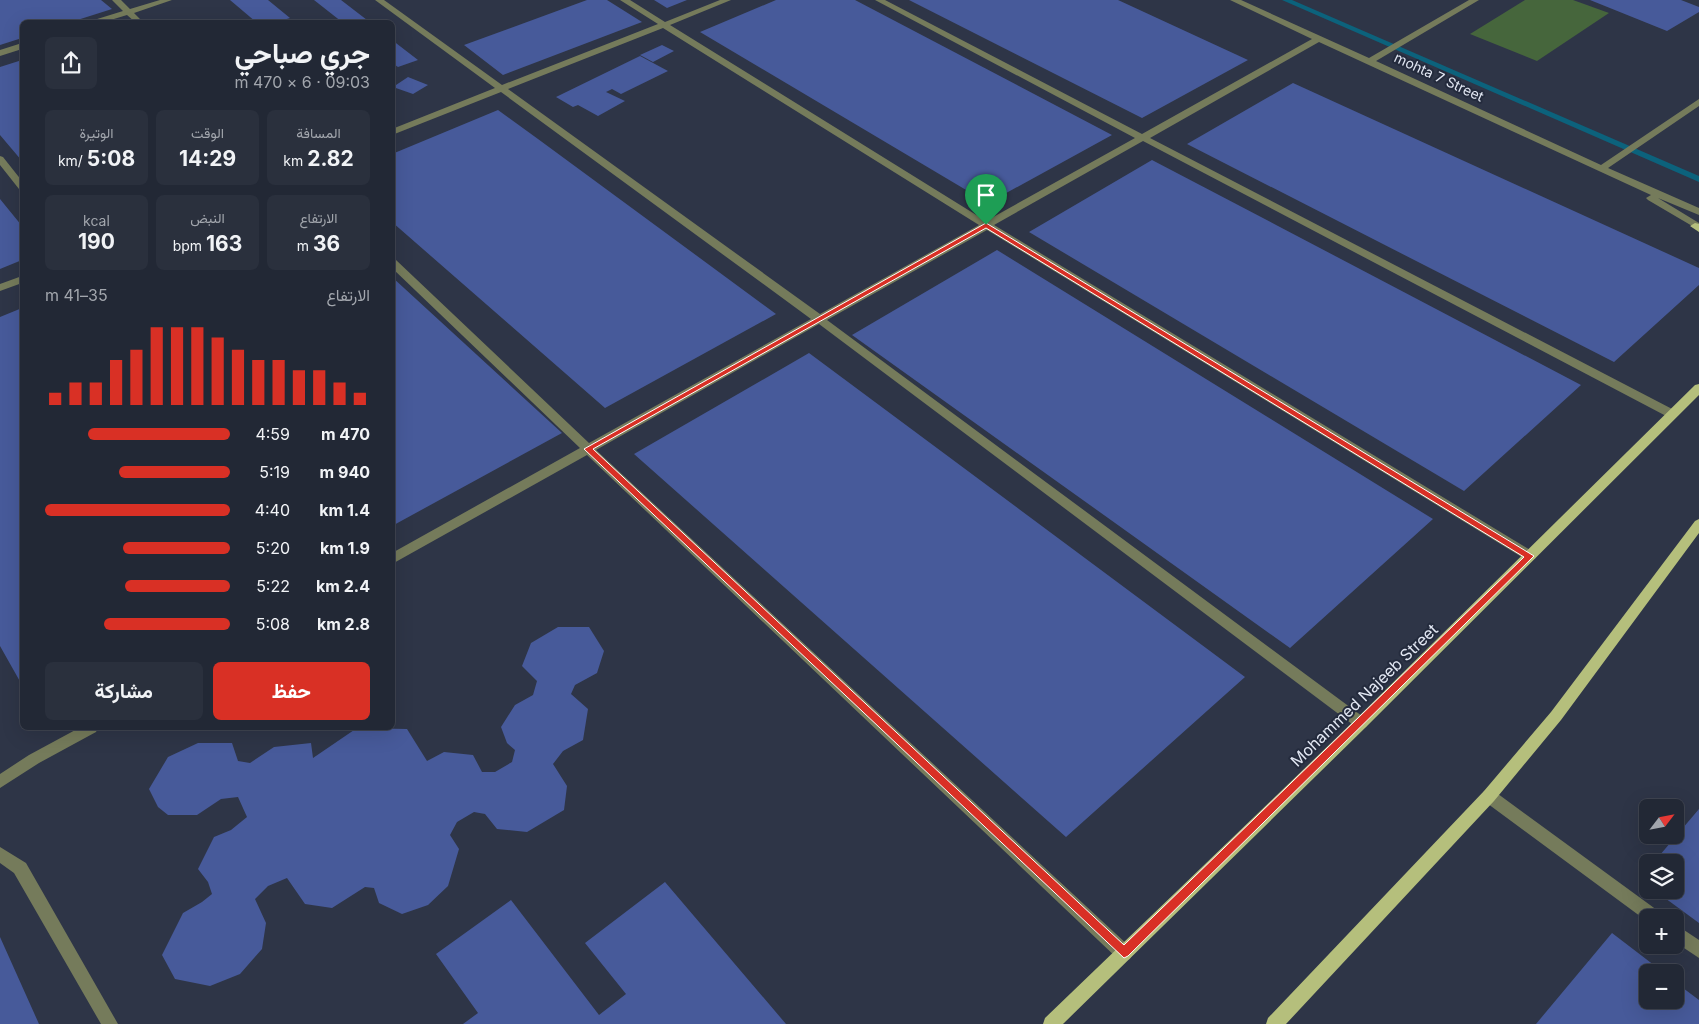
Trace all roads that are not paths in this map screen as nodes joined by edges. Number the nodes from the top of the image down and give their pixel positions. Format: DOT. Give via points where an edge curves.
graph roads {
  1 [pos="116,0"];
  2 [pos="168,0"];
  3 [pos="379,0"];
  4 [pos="624,0"];
  5 [pos="727,0"];
  6 [pos="879,0"];
  7 [pos="1234,0"];
  8 [pos="1475,0"];
  9 [pos="129,12"];
  10 [pos="103,20"];
  11 [pos="137,20"];
  12 [pos="664,25"];
  13 [pos="1320,38"];
  14 [pos="20,47"];
  15 [pos="0,53"];
  16 [pos="1370,61"];
  17 [pos="501,89"];
  18 [pos="1699,102"];
  19 [pos="395,131"];
  20 [pos="1142,137"];
  21 [pos="0,159"];
  22 [pos="1602,168"];
  23 [pos="1631,183"];
  24 [pos="20,184"];
  25 [pos="1699,212"];
  26 [pos="986,225"];
  27 [pos="1698,227"];
  28 [pos="395,265"];
  29 [pos="20,280"];
  30 [pos="0,288"];
  31 [pos="819,319"];
  32 [pos="1699,388"];
  33 [pos="1672,414"];
  34 [pos="588,449"];
  35 [pos="1699,524"];
  36 [pos="1530,556"];
  37 [pos="395,557"];
  38 [pos="1361,723"];
  39 [pos="87,730"];
  40 [pos="0,782"];
  41 [pos="1489,796"];
  42 [pos="0,854"];
  43 [pos="1643,909"];
  44 [pos="1684,939"];
  45 [pos="1699,950"];
  46 [pos="1124,952"];
  47 [pos="110,1024"];
  48 [pos="1051,1024"];
  49 [pos="1274,1024"];
  1 -- 9 [label="street"];
  2 -- 9 [label="street"];
  3 -- 17 [label="street"];
  4 -- 12 [label="street"];
  5 -- 12 [label="street"];
  6 -- 20 [label="street"];
  7 -- 13 [label="street, mohta 7 Street"];
  8 -- 16 [label="street"];
  9 -- 10 [label="street"];
  9 -- 11 [label="street"];
  12 -- 17 [label="street"];
  12 -- 26 [label="street"];
  13 -- 16 [label="street, mohta 7 Street"];
  13 -- 20 [label="street"];
  14 -- 15 [label="street"];
  16 -- 22 [label="street, mohta 7 Street"];
  17 -- 19 [label="street"];
  17 -- 31 [label="street"];
  18 -- 22 [label="street"];
  20 -- 26 [label="street"];
  20 -- 33 [label="street"];
  21 -- 24 [label="street"];
  22 -- 23 [label="street, mohta 7 Street"];
  23 -- 25 [label="street"];
  23 -- 27 [label="street"];
  26 -- 31 [label="street"];
  26 -- 36 [label="street"];
  28 -- 34 [label="street"];
  29 -- 30 [label="street"];
  31 -- 34 [label="street"];
  31 -- 38 [label="street"];
  32 -- 33 [label="main road, Mohammed Najeeb Street"];
  33 -- 36 [label="main road, Mohammed Najeeb Street"];
  34 -- 37 [label="street"];
  34 -- 46 [label="street"];
  35 -- 41 [label="main road" via="1556,716"];
  36 -- 38 [label="main road, Mohammed Najeeb Street"];
  38 -- 46 [label="main road, Mohammed Najeeb Street"];
  39 -- 40 [label="street"];
  41 -- 43 [label="street"];
  41 -- 49 [label="main road"];
  42 -- 47 [label="street" via="20,868"];
  44 -- 45 [label="street"];
  46 -- 48 [label="main road, Mohammed Najeeb Street"];
}
